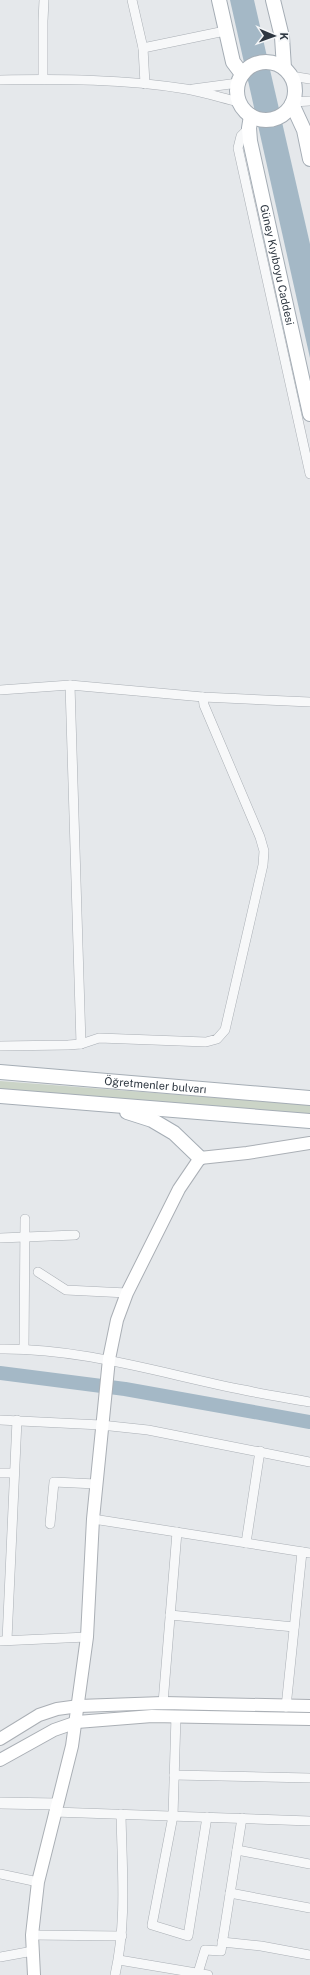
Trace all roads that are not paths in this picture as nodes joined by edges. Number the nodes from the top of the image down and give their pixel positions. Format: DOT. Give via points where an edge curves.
graph roads {
  1 [pos="44,0"];
  2 [pos="132,0"];
  3 [pos="219,0"];
  4 [pos="274,0"];
  5 [pos="225,31"];
  6 [pos="143,48"];
  7 [pos="288,72"];
  8 [pos="42,79"];
  9 [pos="240,79"];
  10 [pos="310,79"];
  11 [pos="0,80"];
  12 [pos="145,84"];
  13 [pos="187,89"];
  14 [pos="310,101"];
  15 [pos="239,102"];
  16 [pos="293,103"];
  17 [pos="250,122"];
  18 [pos="310,159"];
  19 [pos="310,414"];
  20 [pos="310,474"];
  21 [pos="70,684"];
  22 [pos="0,690"];
  23 [pos="203,697"];
  24 [pos="310,702"];
  25 [pos="81,1044"];
  26 [pos="0,1046"];
  27 [pos="0,1072"];
  28 [pos="0,1096"];
  29 [pos="310,1098"];
  30 [pos="106,1105"];
  31 [pos="310,1121"];
  32 [pos="310,1143"];
  33 [pos="200,1158"];
  34 [pos="25,1219"];
  35 [pos="75,1235"];
  36 [pos="0,1238"];
  37 [pos="25,1238"];
  38 [pos="38,1272"];
  39 [pos="127,1293"];
  40 [pos="0,1349"];
  41 [pos="24,1349"];
  42 [pos="108,1364"];
  43 [pos="310,1402"];
  44 [pos="0,1420"];
  45 [pos="17,1420"];
  46 [pos="102,1420"];
  47 [pos="260,1451"];
  48 [pos="310,1462"];
  49 [pos="0,1473"];
  50 [pos="14,1473"];
  51 [pos="96,1484"];
  52 [pos="92,1519"];
  53 [pos="50,1524"];
  54 [pos="177,1532"];
  55 [pos="246,1543"];
  56 [pos="306,1552"];
  57 [pos="170,1616"];
  58 [pos="294,1627"];
  59 [pos="87,1637"];
  60 [pos="4,1641"];
  61 [pos="163,1704"];
  62 [pos="79,1706"];
  63 [pos="310,1706"];
  64 [pos="286,1707"];
  65 [pos="176,1716"];
  66 [pos="310,1720"];
  67 [pos="77,1722"];
  68 [pos="0,1739"];
  69 [pos="0,1760"];
  70 [pos="174,1775"];
  71 [pos="310,1778"];
  72 [pos="0,1803"];
  73 [pos="56,1808"];
  74 [pos="121,1814"];
  75 [pos="173,1816"];
  76 [pos="208,1817"];
  77 [pos="242,1818"];
  78 [pos="310,1821"];
  79 [pos="237,1850"];
  80 [pos="310,1864"];
  81 [pos="0,1874"];
  82 [pos="38,1882"];
  83 [pos="230,1893"];
  84 [pos="310,1908"];
  85 [pos="32,1936"];
  86 [pos="122,1936"];
  87 [pos="222,1942"];
  88 [pos="33,1951"];
  89 [pos="310,1955"];
  90 [pos="0,1957"];
  91 [pos="119,1960"];
  92 [pos="164,1971"];
  93 [pos="193,1973"];
  94 [pos="34,1975"];
  95 [pos="115,1975"];
  96 [pos="208,1975"];
  1 -- 8 [label="street"];
  2 -- 6 [label="street"];
  3 -- 5 [label="main road"];
  4 -- 7 [label="main road"];
  5 -- 6 [label="street"];
  5 -- 9 [label="main road"];
  6 -- 12 [label="street"];
  7 -- 9 [label="main road" via="267,62 258,63 249,67"];
  7 -- 10 [label="street"];
  7 -- 16 [label="main road" via="295,85"];
  8 -- 11 [label="street"];
  8 -- 12 [label="street" via="92,79"];
  9 -- 13 [label="street"];
  9 -- 15 [label="main road" via="237,92"];
  12 -- 13 [label="street"];
  13 -- 15 [label="street"];
  14 -- 16 [label="street"];
  15 -- 17 [label="main road"];
  16 -- 17 [label="main road" via="287,112 274,119"];
  16 -- 18 [label="main road" via="304,130"];
  17 -- 19 [label="main road, Güney Kıyıboyu Caddesi" via="250,141"];
  17 -- 20 [label="street" via="241,136 238,148"];
  21 -- 22 [label="street"];
  21 -- 23 [label="street"];
  21 -- 25 [label="street"];
  23 -- 24 [label="street"];
  23 -- 25 [label="street" via="204,705 264,851 263,865 225,1030 217,1039 206,1042 99,1038"];
  25 -- 26 [label="street"];
  27 -- 29 [label="main road, Öğretmenler bulvarı"];
  28 -- 30 [label="main road"];
  30 -- 31 [label="main road"];
  30 -- 33 [label="main road" via="152,1120 174,1133"];
  32 -- 33 [label="main road"];
  33 -- 39 [label="main road" via="179,1190"];
  34 -- 37 [label="street"];
  35 -- 37 [label="street"];
  36 -- 37 [label="street"];
  37 -- 41 [label="street"];
  38 -- 39 [label="street" via="66,1290"];
  39 -- 42 [label="main road" via="117,1320"];
  40 -- 41 [label="street"];
  41 -- 42 [label="street"];
  42 -- 43 [label="street"];
  42 -- 46 [label="main road"];
  44 -- 45 [label="street"];
  45 -- 46 [label="street"];
  45 -- 50 [label="street"];
  46 -- 47 [label="street"];
  46 -- 51 [label="main road"];
  47 -- 48 [label="street"];
  47 -- 55 [label="street"];
  49 -- 50 [label="street"];
  50 -- 60 [label="street"];
  51 -- 52 [label="main road"];
  51 -- 53 [label="street" via="54,1482"];
  52 -- 54 [label="street"];
  52 -- 59 [label="main road"];
  54 -- 55 [label="street"];
  54 -- 57 [label="street"];
  55 -- 56 [label="street"];
  56 -- 58 [label="street"];
  57 -- 58 [label="street"];
  57 -- 61 [label="street"];
  58 -- 64 [label="street"];
  59 -- 60 [label="street"];
  59 -- 62 [label="main road"];
  61 -- 62 [label="main road"];
  61 -- 64 [label="main road"];
  62 -- 67 [label="main road"];
  62 -- 68 [label="main road" via="39,1715"];
  63 -- 64 [label="main road"];
  65 -- 66 [label="main road"];
  65 -- 67 [label="main road"];
  65 -- 70 [label="street"];
  67 -- 69 [label="main road" via="54,1730"];
  67 -- 73 [label="main road"];
  70 -- 71 [label="street"];
  70 -- 75 [label="street"];
  72 -- 73 [label="street"];
  73 -- 74 [label="street"];
  73 -- 82 [label="main road"];
  74 -- 75 [label="street"];
  74 -- 86 [label="street"];
  75 -- 76 [label="street"];
  75 -- 76 [label="street" via="152,1925 188,1936"];
  76 -- 77 [label="street"];
  77 -- 78 [label="street"];
  77 -- 79 [label="street"];
  79 -- 80 [label="street"];
  79 -- 83 [label="street"];
  81 -- 82 [label="street"];
  82 -- 85 [label="main road"];
  83 -- 84 [label="street"];
  83 -- 87 [label="street"];
  85 -- 86 [label="street"];
  85 -- 88 [label="main road"];
  86 -- 91 [label="street"];
  87 -- 89 [label="street"];
  87 -- 93 [label="street" via="220,1951 205,1950"];
  88 -- 90 [label="street"];
  88 -- 94 [label="main road"];
  91 -- 92 [label="street"];
  91 -- 95 [label="street"];
  92 -- 93 [label="street"];
  93 -- 96 [label="street"];
}
